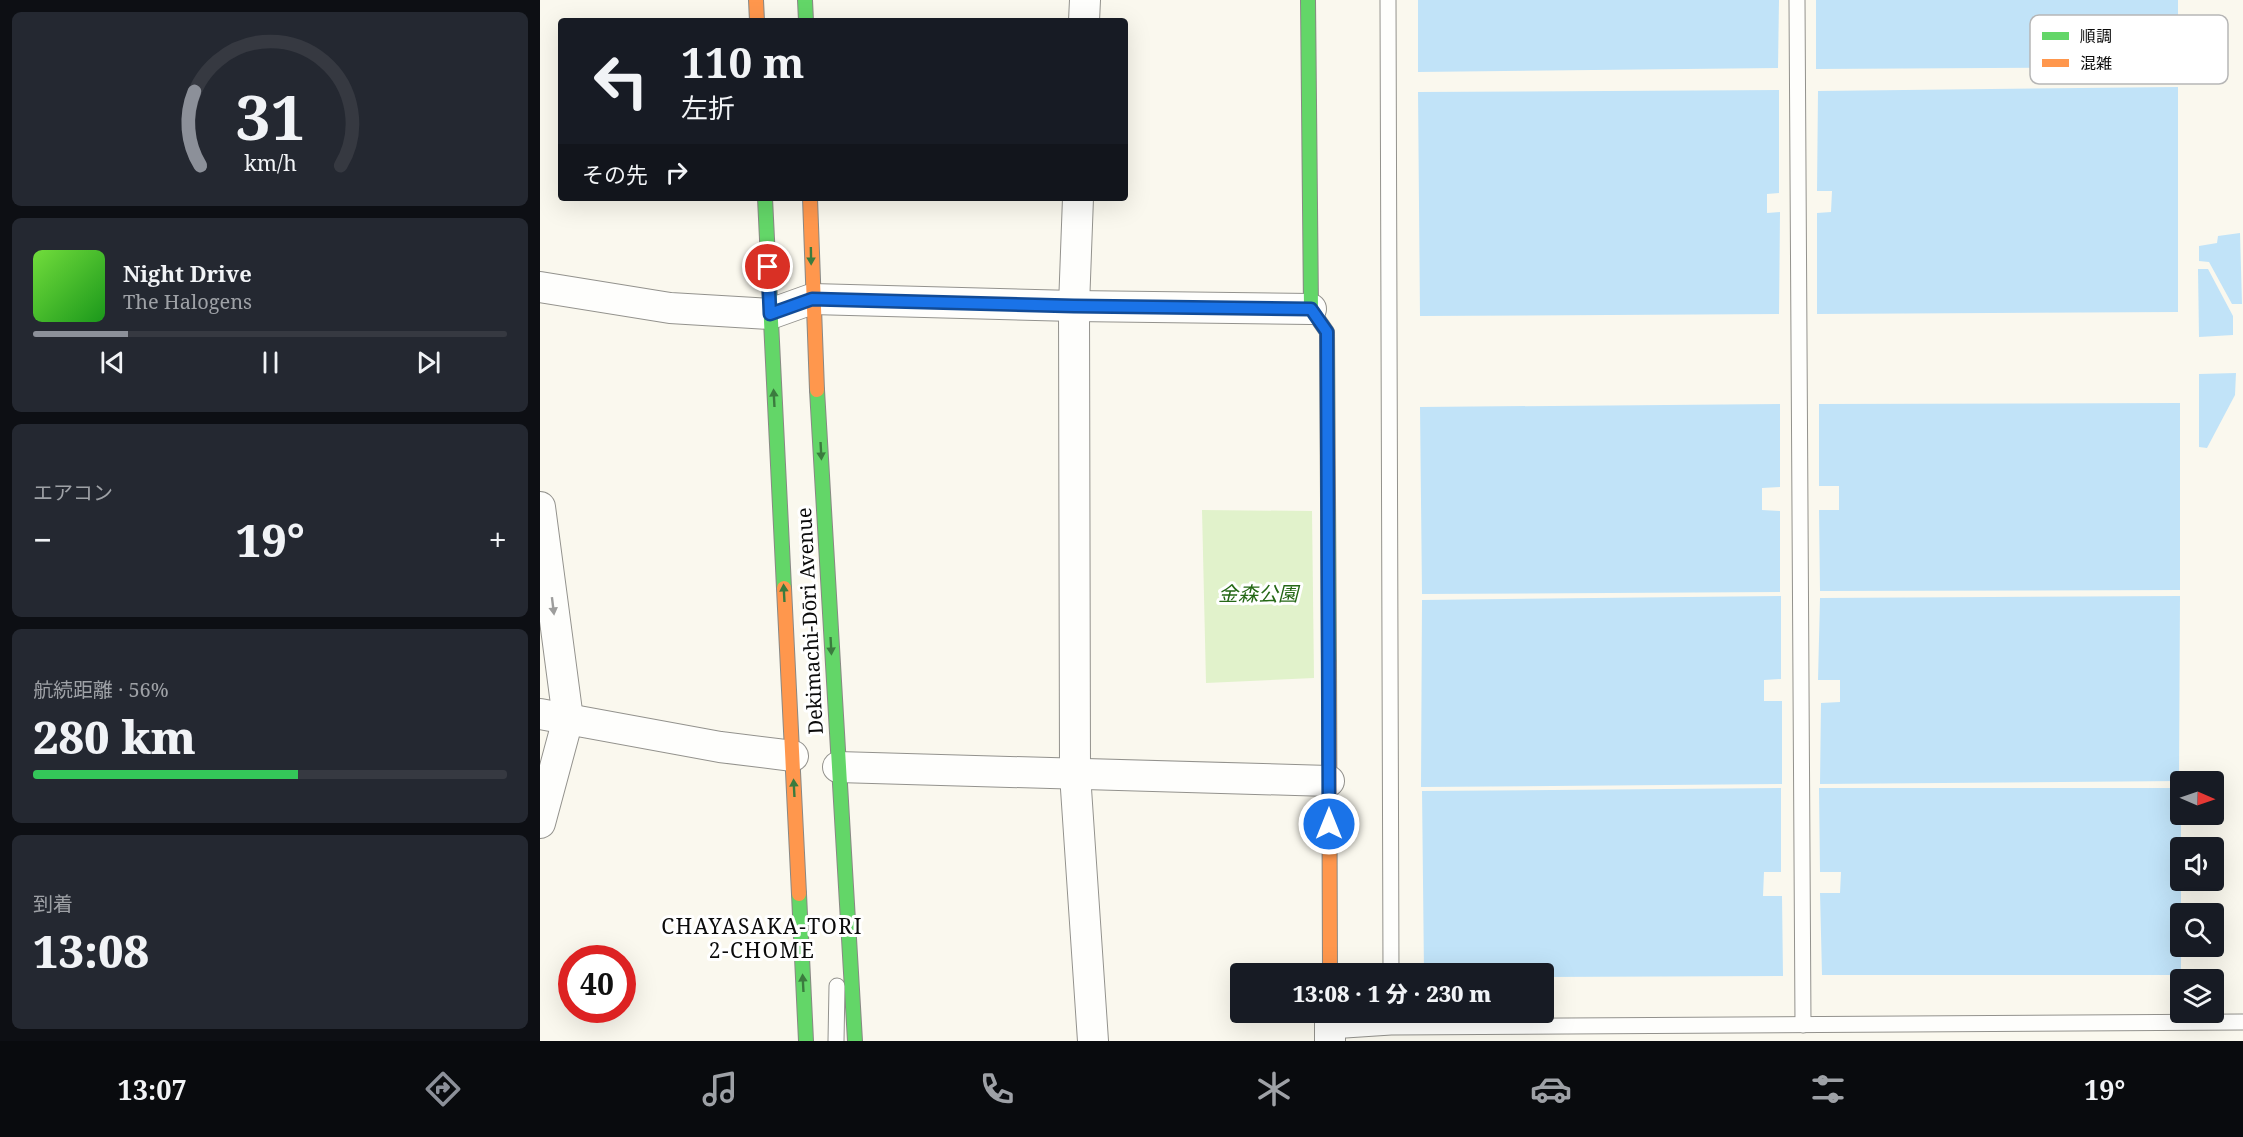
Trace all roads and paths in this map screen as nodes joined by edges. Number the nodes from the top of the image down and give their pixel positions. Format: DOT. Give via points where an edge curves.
graph roads {
  1 [pos="756,0"];
  2 [pos="805,0"];
  3 [pos="1085,0"];
  4 [pos="1308,0"];
  5 [pos="1388,0"];
  6 [pos="1797,0"];
  7 [pos="757,18"];
  8 [pos="806,18"];
  9 [pos="1084,18"];
  10 [pos="765,201"];
  11 [pos="810,201"];
  12 [pos="1078,201"];
  13 [pos="540,287"];
  14 [pos="812,299"];
  15 [pos="1074,306"];
  16 [pos="1311,309"];
  17 [pos="770,314"];
  18 [pos="540,507"];
  19 [pos="554,716"];
  20 [pos="792,756"];
  21 [pos="838,767"];
  22 [pos="1075,774"];
  23 [pos="1329,781"];
  24 [pos="540,823"];
  25 [pos="1330,963"];
  26 [pos="1391,963"];
  27 [pos="1554,1022"];
  28 [pos="2243,1022"];
  29 [pos="1368,1023"];
  30 [pos="1803,1025"];
  31 [pos="1330,1028"];
  32 [pos="806,1041"];
  33 [pos="836,1041"];
  34 [pos="855,1041"];
  35 [pos="1093,1041"];
  1 -- 7 [label="main road"];
  2 -- 8 [label="main road"];
  3 -- 9 [label="street"];
  4 -- 16 [label="main road"];
  5 -- 26 [label="lane"];
  6 -- 30 [label="lane"];
  10 -- 17 [label="main road, Dekimachi-Dōri Avenue"];
  11 -- 14 [label="main road, Dekimachi-Dōri Avenue, one-way"];
  12 -- 15 [label="street"];
  13 -- 17 [label="street" via="670,308"];
  14 -- 15 [label="street"];
  14 -- 17 [label="street"];
  14 -- 21 [label="main road, Dekimachi-Dōri Avenue, one-way"];
  15 -- 16 [label="street"];
  15 -- 22 [label="street"];
  16 -- 23 [label="main road" via="1327,332"];
  20 -- 17 [label="main road, Dekimachi-Dōri Avenue, one-way"];
  18 -- 19 [label="street, one-way"];
  19 -- 20 [label="street" via="720,747"];
  19 -- 24 [label="street"];
  32 -- 20 [label="main road, Dekimachi-Dōri Avenue, one-way"];
  21 -- 22 [label="street"];
  21 -- 33 [label="lane"];
  21 -- 34 [label="main road, Dekimachi-Dōri Avenue"];
  22 -- 23 [label="street"];
  22 -- 35 [label="street"];
  23 -- 25 [label="main road"];
  27 -- 30 [label="lane"];
  28 -- 30 [label="lane"];
  29 -- 31 [label="lane"];
}
